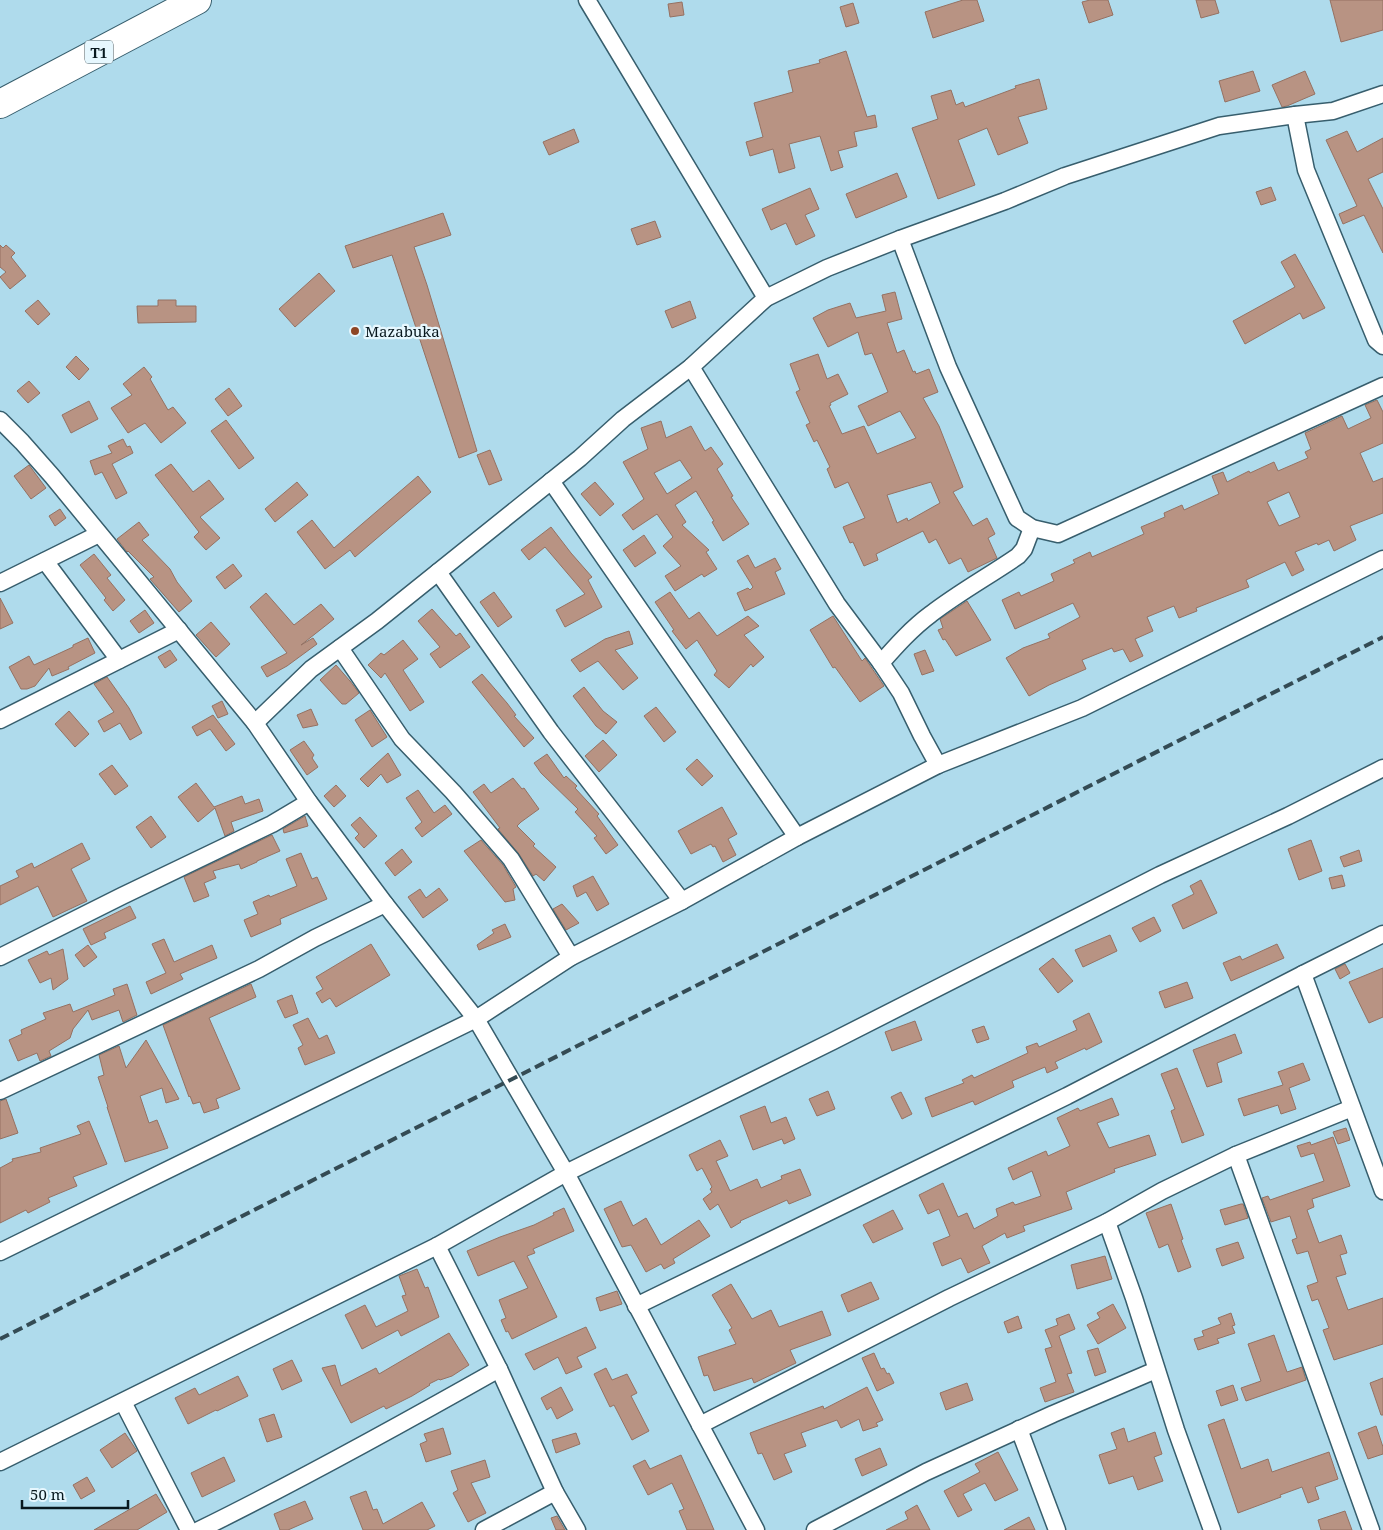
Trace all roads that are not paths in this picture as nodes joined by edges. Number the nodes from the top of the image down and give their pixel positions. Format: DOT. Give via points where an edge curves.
graph roads {
  1 [pos="198,0"];
  2 [pos="587,0"];
  3 [pos="1383,94"];
  4 [pos="0,104"];
  5 [pos="1295,115"];
  6 [pos="900,239"];
  7 [pos="766,298"];
  8 [pos="1383,346"];
  9 [pos="691,367"];
  10 [pos="1383,386"];
  11 [pos="0,420"];
  12 [pos="551,481"];
  13 [pos="1032,528"];
  14 [pos="99,534"];
  15 [pos="1383,559"];
  16 [pos="45,561"];
  17 [pos="438,572"];
  18 [pos="0,583"];
  19 [pos="179,630"];
  20 [pos="340,648"];
  21 [pos="120,660"];
  22 [pos="881,663"];
  23 [pos="0,720"];
  24 [pos="255,723"];
  25 [pos="938,765"];
  26 [pos="1383,768"];
  27 [pos="309,802"];
  28 [pos="797,837"];
  29 [pos="682,901"];
  30 [pos="385,904"];
  31 [pos="1383,934"];
  32 [pos="0,956"];
  33 [pos="571,957"];
  34 [pos="1303,974"];
  35 [pos="476,1019"];
  36 [pos="0,1091"];
  37 [pos="1352,1108"];
  38 [pos="1236,1155"];
  39 [pos="566,1173"];
  40 [pos="1383,1191"];
  41 [pos="1107,1222"];
  42 [pos="437,1246"];
  43 [pos="0,1252"];
  44 [pos="636,1306"];
  45 [pos="499,1369"];
  46 [pos="1156,1370"];
  47 [pos="123,1402"];
  48 [pos="700,1425"];
  49 [pos="1019,1429"];
  50 [pos="0,1462"];
  51 [pos="555,1492"];
  52 [pos="189,1530"];
  53 [pos="198,1530"];
  54 [pos="484,1530"];
  55 [pos="577,1530"];
  56 [pos="756,1530"];
  57 [pos="815,1530"];
  58 [pos="1056,1530"];
  59 [pos="1212,1530"];
  60 [pos="1371,1530"];
  1 -- 4 [label="highway, T1"];
  2 -- 7 [label="street"];
  3 -- 5 [label="street" via="1333,111"];
  5 -- 6 [label="street" via="1219,126 1065,176"];
  5 -- 8 [label="street" via="1306,170 1376,340"];
  6 -- 7 [label="street" via="827,268"];
  6 -- 13 [label="street" via="956,385 1017,518"];
  7 -- 9 [label="street"];
  9 -- 12 [label="street" via="623,418"];
  9 -- 22 [label="street" via="838,604"];
  10 -- 13 [label="street" via="1058,534"];
  11 -- 14 [label="street" via="52,476"];
  12 -- 17 [label="street"];
  12 -- 28 [label="street"];
  13 -- 22 [label="street" via="1018,556 946,602"];
  14 -- 16 [label="street"];
  14 -- 19 [label="street"];
  15 -- 25 [label="street" via="1082,708"];
  16 -- 18 [label="street"];
  16 -- 21 [label="street"];
  17 -- 20 [label="street"];
  17 -- 29 [label="street" via="550,732"];
  19 -- 21 [label="street"];
  19 -- 24 [label="street"];
  20 -- 24 [label="street" via="311,669"];
  20 -- 33 [label="street" via="402,739 511,858"];
  21 -- 23 [label="street"];
  22 -- 25 [label="street" via="901,693"];
  24 -- 27 [label="street"];
  25 -- 28 [label="street"];
  26 -- 39 [label="street" via="1160,875 833,1042"];
  27 -- 30 [label="street"];
  27 -- 32 [label="street" via="272,824"];
  28 -- 29 [label="street"];
  29 -- 33 [label="street"];
  30 -- 35 [label="street"];
  30 -- 36 [label="street" via="259,969"];
  31 -- 34 [label="street"];
  33 -- 35 [label="street"];
  34 -- 37 [label="street"];
  34 -- 44 [label="street" via="1067,1096"];
  35 -- 39 [label="street"];
  35 -- 43 [label="street"];
  37 -- 38 [label="street"];
  37 -- 40 [label="street"];
  38 -- 41 [label="street"];
  38 -- 60 [label="street"];
  39 -- 42 [label="street"];
  39 -- 44 [label="street"];
  41 -- 46 [label="street"];
  41 -- 48 [label="street" via="949,1298"];
  42 -- 45 [label="street"];
  42 -- 47 [label="street"];
  44 -- 48 [label="street"];
  45 -- 51 [label="street"];
  45 -- 53 [label="street" via="366,1444"];
  46 -- 49 [label="street"];
  46 -- 59 [label="street"];
  47 -- 50 [label="street"];
  47 -- 52 [label="street"];
  48 -- 56 [label="street"];
  49 -- 57 [label="street" via="926,1472"];
  49 -- 58 [label="street"];
  51 -- 54 [label="street"];
  51 -- 55 [label="street"];
}
